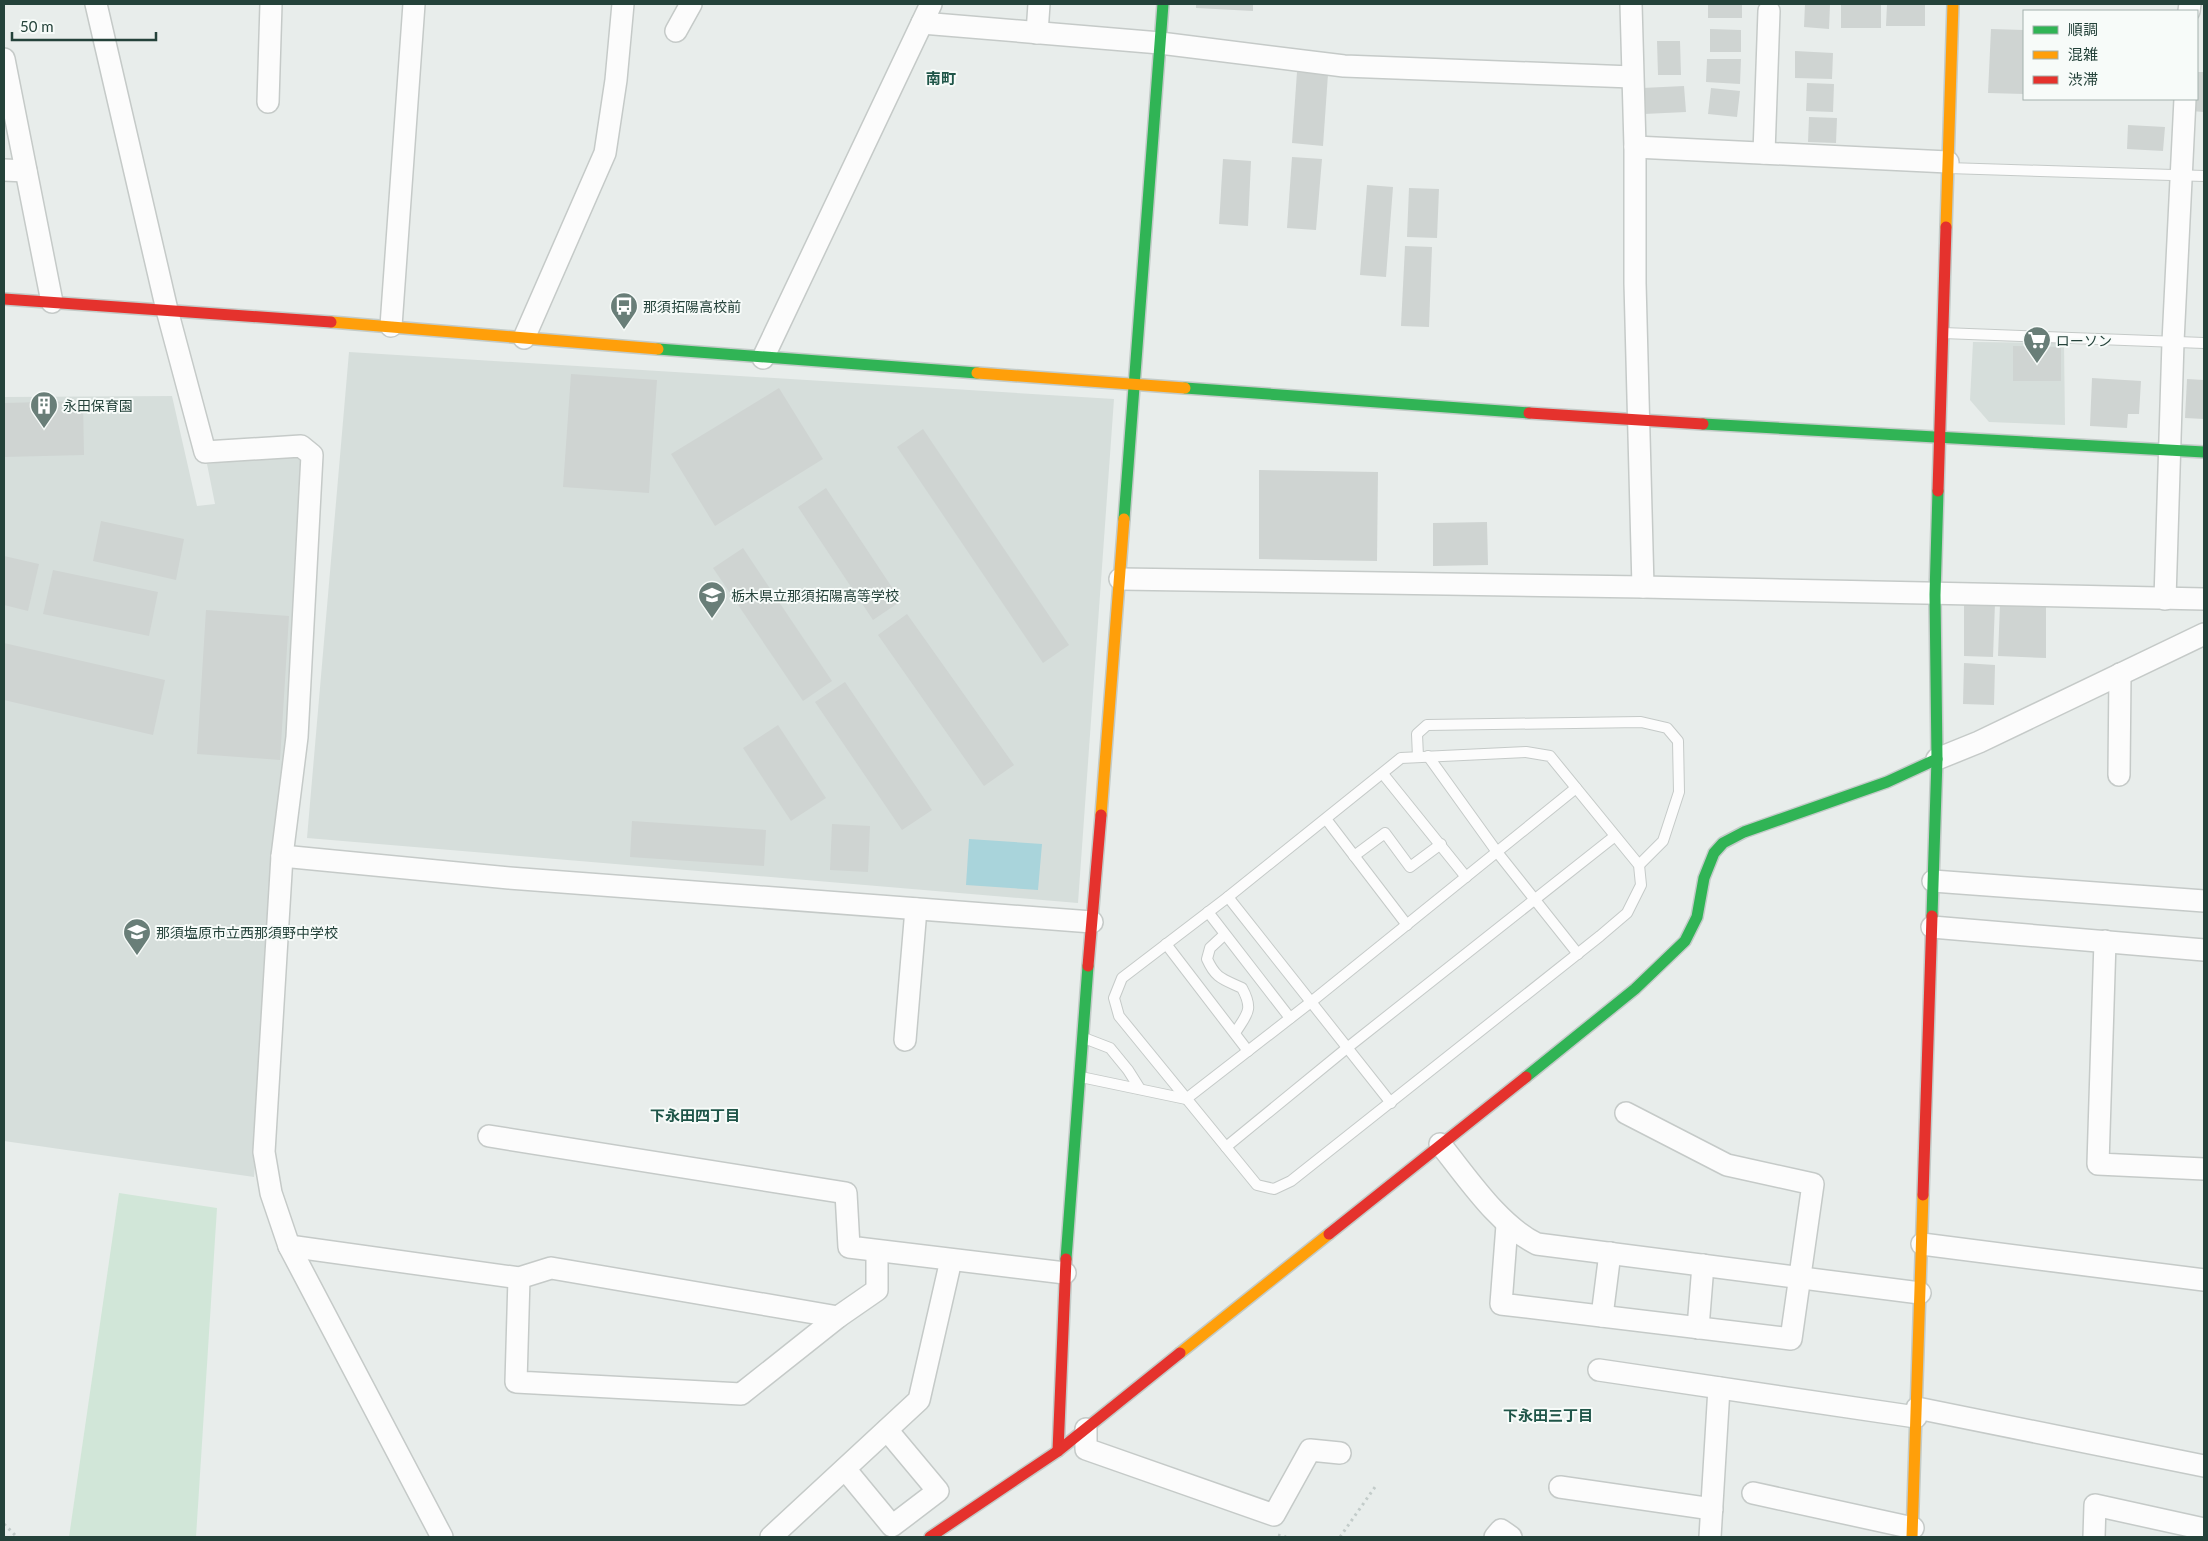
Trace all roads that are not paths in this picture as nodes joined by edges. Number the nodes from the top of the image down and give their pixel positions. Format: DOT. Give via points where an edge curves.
graph roads {
  1 [pos="96,4"];
  2 [pos="271,4"];
  3 [pos="414,4"];
  4 [pos="623,4"];
  5 [pos="691,4"];
  6 [pos="931,4"];
  7 [pos="1039,4"];
  8 [pos="1163,4"];
  9 [pos="1631,4"];
  10 [pos="1953,4"];
  11 [pos="1769,11"];
  12 [pos="922,23"];
  13 [pos="676,31"];
  14 [pos="1037,33"];
  15 [pos="1160,43"];
  16 [pos="4,59"];
  17 [pos="1632,77"];
  18 [pos="2185,100"];
  19 [pos="268,102"];
  20 [pos="1635,146"];
  21 [pos="1764,153"];
  22 [pos="1948,165"];
  23 [pos="4,170"];
  24 [pos="26,170"];
  25 [pos="2181,175"];
  26 [pos="2204,176"];
  27 [pos="4,299"];
  28 [pos="52,302"];
  29 [pos="167,310"];
  30 [pos="391,326"];
  31 [pos="1943,333"];
  32 [pos="524,338"];
  33 [pos="2173,342"];
  34 [pos="2204,343"];
  35 [pos="763,358"];
  36 [pos="1133,383"];
  37 [pos="1638,421"];
  38 [pos="1941,436"];
  39 [pos="2169,450"];
  40 [pos="2204,452"];
  41 [pos="1120,579"];
  42 [pos="1643,587"];
  43 [pos="1935,595"];
  44 [pos="2165,599"];
  45 [pos="2204,599"];
  46 [pos="2204,634"];
  47 [pos="2120,674"];
  48 [pos="1423,756"];
  49 [pos="1937,759"];
  50 [pos="1383,774"];
  51 [pos="2119,775"];
  52 [pos="1576,788"];
  53 [pos="1326,819"];
  54 [pos="1615,836"];
  55 [pos="1441,844"];
  56 [pos="1497,852"];
  57 [pos="282,856"];
  58 [pos="1354,856"];
  59 [pos="1639,865"];
  60 [pos="1466,877"];
  61 [pos="1933,881"];
  62 [pos="1228,897"];
  63 [pos="1536,899"];
  64 [pos="2204,901"];
  65 [pos="916,908"];
  66 [pos="1208,912"];
  67 [pos="1092,922"];
  68 [pos="1406,925"];
  69 [pos="1932,926"];
  70 [pos="1224,935"];
  71 [pos="2105,941"];
  72 [pos="1166,944"];
  73 [pos="2204,950"];
  74 [pos="1578,954"];
  75 [pos="1311,1002"];
  76 [pos="1290,1018"];
  77 [pos="1235,1033"];
  78 [pos="1082,1037"];
  79 [pos="905,1040"];
  80 [pos="1347,1048"];
  81 [pos="1248,1051"];
  82 [pos="1079,1076"];
  83 [pos="1140,1089"];
  84 [pos="1186,1099"];
  85 [pos="1391,1103"];
  86 [pos="1626,1113"];
  87 [pos="489,1136"];
  88 [pos="1440,1144"];
  89 [pos="1226,1147"];
  90 [pos="2204,1169"];
  91 [pos="1507,1225"];
  92 [pos="1922,1244"];
  93 [pos="289,1246"];
  94 [pos="877,1251"];
  95 [pos="1610,1253"];
  96 [pos="950,1260"];
  97 [pos="1703,1265"];
  98 [pos="1065,1273"];
  99 [pos="519,1278"];
  100 [pos="1799,1278"];
  101 [pos="2204,1280"];
  102 [pos="1920,1293"];
  103 [pos="1602,1316"];
  104 [pos="838,1317"];
  105 [pos="1698,1328"];
  106 [pos="1599,1370"];
  107 [pos="1719,1388"];
  108 [pos="1916,1413"];
  109 [pos="1086,1429"];
  110 [pos="887,1430"];
  111 [pos="1058,1451"];
  112 [pos="1340,1453"];
  113 [pos="2204,1466"];
  114 [pos="844,1469"];
  115 [pos="1560,1488"];
  116 [pos="1753,1493"];
  117 [pos="1712,1509"];
  118 [pos="2204,1529"];
  119 [pos="1912,1533"];
  120 [pos="442,1537"];
  121 [pos="771,1537"];
  122 [pos="930,1537"];
  123 [pos="1496,1537"];
  124 [pos="1511,1537"];
  125 [pos="1710,1537"];
  126 [pos="2094,1537"];
  1 -- 29 [label="street"];
  2 -- 19 [label="street"];
  3 -- 30 [label="street"];
  4 -- 32 [label="street" via="605,153"];
  5 -- 13 [label="street"];
  6 -- 12 [label="street"];
  7 -- 14 [label="street"];
  8 -- 15 [label="street"];
  9 -- 17 [label="street"];
  10 -- 22 [label="street"];
  11 -- 21 [label="street"];
  12 -- 14 [label="street"];
  12 -- 35 [label="street"];
  14 -- 15 [label="street"];
  15 -- 17 [label="street" via="1344,66"];
  15 -- 36 [label="street"];
  16 -- 24 [label="street"];
  17 -- 20 [label="street"];
  18 -- 25 [label="street"];
  20 -- 21 [label="street"];
  20 -- 37 [label="street"];
  21 -- 22 [label="street"];
  22 -- 25 [label="lane"];
  22 -- 31 [label="street"];
  23 -- 24 [label="street"];
  24 -- 28 [label="street"];
  25 -- 26 [label="lane"];
  25 -- 33 [label="street"];
  27 -- 28 [label="street"];
  28 -- 29 [label="street"];
  29 -- 30 [label="street"];
  29 -- 57 [label="street" via="205,452 300,446 312,455 297,737"];
  30 -- 32 [label="street"];
  31 -- 33 [label="lane"];
  31 -- 38 [label="street"];
  32 -- 35 [label="street"];
  33 -- 34 [label="lane"];
  33 -- 39 [label="street"];
  35 -- 36 [label="street"];
  36 -- 37 [label="street"];
  36 -- 41 [label="street"];
  37 -- 38 [label="street"];
  37 -- 42 [label="street"];
  38 -- 39 [label="street"];
  38 -- 43 [label="street"];
  39 -- 40 [label="street"];
  39 -- 44 [label="street"];
  41 -- 42 [label="street"];
  41 -- 67 [label="street"];
  42 -- 43 [label="street"];
  43 -- 44 [label="street"];
  43 -- 49 [label="street"];
  44 -- 45 [label="street"];
  46 -- 47 [label="street"];
  47 -- 49 [label="street"];
  47 -- 51 [label="street"];
  48 -- 50 [label="lane" via="1401,758"];
  48 -- 52 [label="lane" via="1526,752 1550,756"];
  48 -- 56 [label="lane"];
  48 -- 59 [label="lane" via="1417,734 1427,725 1641,722 1667,728 1678,741 1679,792 1663,841"];
  49 -- 61 [label="street"];
  49 -- 88 [label="street" via="1887,782 1744,832 1724,843 1709,859 1695,921 1686,940 1580,1033"];
  50 -- 53 [label="lane"];
  50 -- 55 [label="lane"];
  52 -- 54 [label="lane"];
  52 -- 56 [label="lane"];
  53 -- 58 [label="lane"];
  53 -- 62 [label="lane"];
  54 -- 59 [label="lane"];
  54 -- 63 [label="lane"];
  55 -- 58 [label="lane" via="1410,867 1385,833"];
  55 -- 60 [label="lane"];
  56 -- 60 [label="lane"];
  56 -- 63 [label="lane"];
  57 -- 65 [label="street" via="509,878"];
  57 -- 93 [label="street" via="264,1152 272,1193"];
  58 -- 68 [label="lane"];
  59 -- 74 [label="lane" via="1641,885 1626,913"];
  60 -- 68 [label="lane"];
  61 -- 64 [label="street"];
  61 -- 69 [label="street"];
  62 -- 66 [label="lane"];
  62 -- 75 [label="lane"];
  63 -- 74 [label="lane"];
  63 -- 80 [label="lane"];
  65 -- 67 [label="street"];
  65 -- 79 [label="street"];
  66 -- 70 [label="lane"];
  66 -- 72 [label="lane"];
  67 -- 78 [label="street"];
  68 -- 75 [label="lane"];
  69 -- 71 [label="street"];
  69 -- 92 [label="street"];
  70 -- 76 [label="lane"];
  70 -- 77 [label="lane" via="1210,948 1206,959 1212,972 1222,981 1242,988 1249,1000 1249,1011"];
  71 -- 73 [label="street"];
  71 -- 90 [label="street" via="2098,1164"];
  72 -- 77 [label="lane"];
  72 -- 84 [label="lane" via="1122,978 1114,998 1119,1016"];
  74 -- 85 [label="lane"];
  75 -- 76 [label="lane"];
  75 -- 80 [label="lane"];
  76 -- 81 [label="lane"];
  77 -- 81 [label="lane"];
  78 -- 82 [label="street"];
  78 -- 83 [label="lane" via="1110,1048"];
  80 -- 85 [label="lane"];
  80 -- 89 [label="lane"];
  81 -- 84 [label="lane"];
  82 -- 83 [label="lane"];
  82 -- 98 [label="street"];
  83 -- 84 [label="lane"];
  84 -- 89 [label="lane"];
  85 -- 89 [label="lane" via="1291,1180 1274,1189 1257,1185"];
  86 -- 100 [label="street" via="1727,1166 1813,1184"];
  87 -- 94 [label="street" via="846,1193 848,1247"];
  88 -- 91 [label="street"];
  88 -- 109 [label="street"];
  91 -- 95 [label="street" via="1537,1244"];
  91 -- 103 [label="street" via="1501,1304"];
  92 -- 101 [label="street"];
  92 -- 102 [label="street"];
  93 -- 99 [label="street"];
  93 -- 120 [label="street"];
  94 -- 96 [label="street"];
  94 -- 104 [label="street" via="877,1290"];
  95 -- 97 [label="street"];
  95 -- 103 [label="street"];
  96 -- 98 [label="street"];
  96 -- 110 [label="street" via="919,1400"];
  97 -- 100 [label="street"];
  97 -- 105 [label="street"];
  98 -- 111 [label="street"];
  99 -- 104 [label="street" via="551,1268"];
  99 -- 104 [label="street" via="516,1382 741,1394"];
  100 -- 102 [label="street"];
  100 -- 105 [label="street" via="1791,1339"];
  102 -- 108 [label="street"];
  103 -- 105 [label="street"];
  106 -- 107 [label="street"];
  107 -- 108 [label="street"];
  107 -- 117 [label="street"];
  108 -- 113 [label="street"];
  108 -- 119 [label="street"];
  109 -- 111 [label="street"];
  109 -- 112 [label="street" via="1086,1449 1274,1515 1310,1450"];
  110 -- 114 [label="street"];
  110 -- 114 [label="street" via="938,1491 892,1526"];
  111 -- 122 [label="street"];
  114 -- 121 [label="street"];
  115 -- 117 [label="street"];
  116 -- 119 [label="street"];
  117 -- 125 [label="street"];
  118 -- 126 [label="street" via="2095,1505"];
  123 -- 124 [label="street" via="1501,1530"];
}
